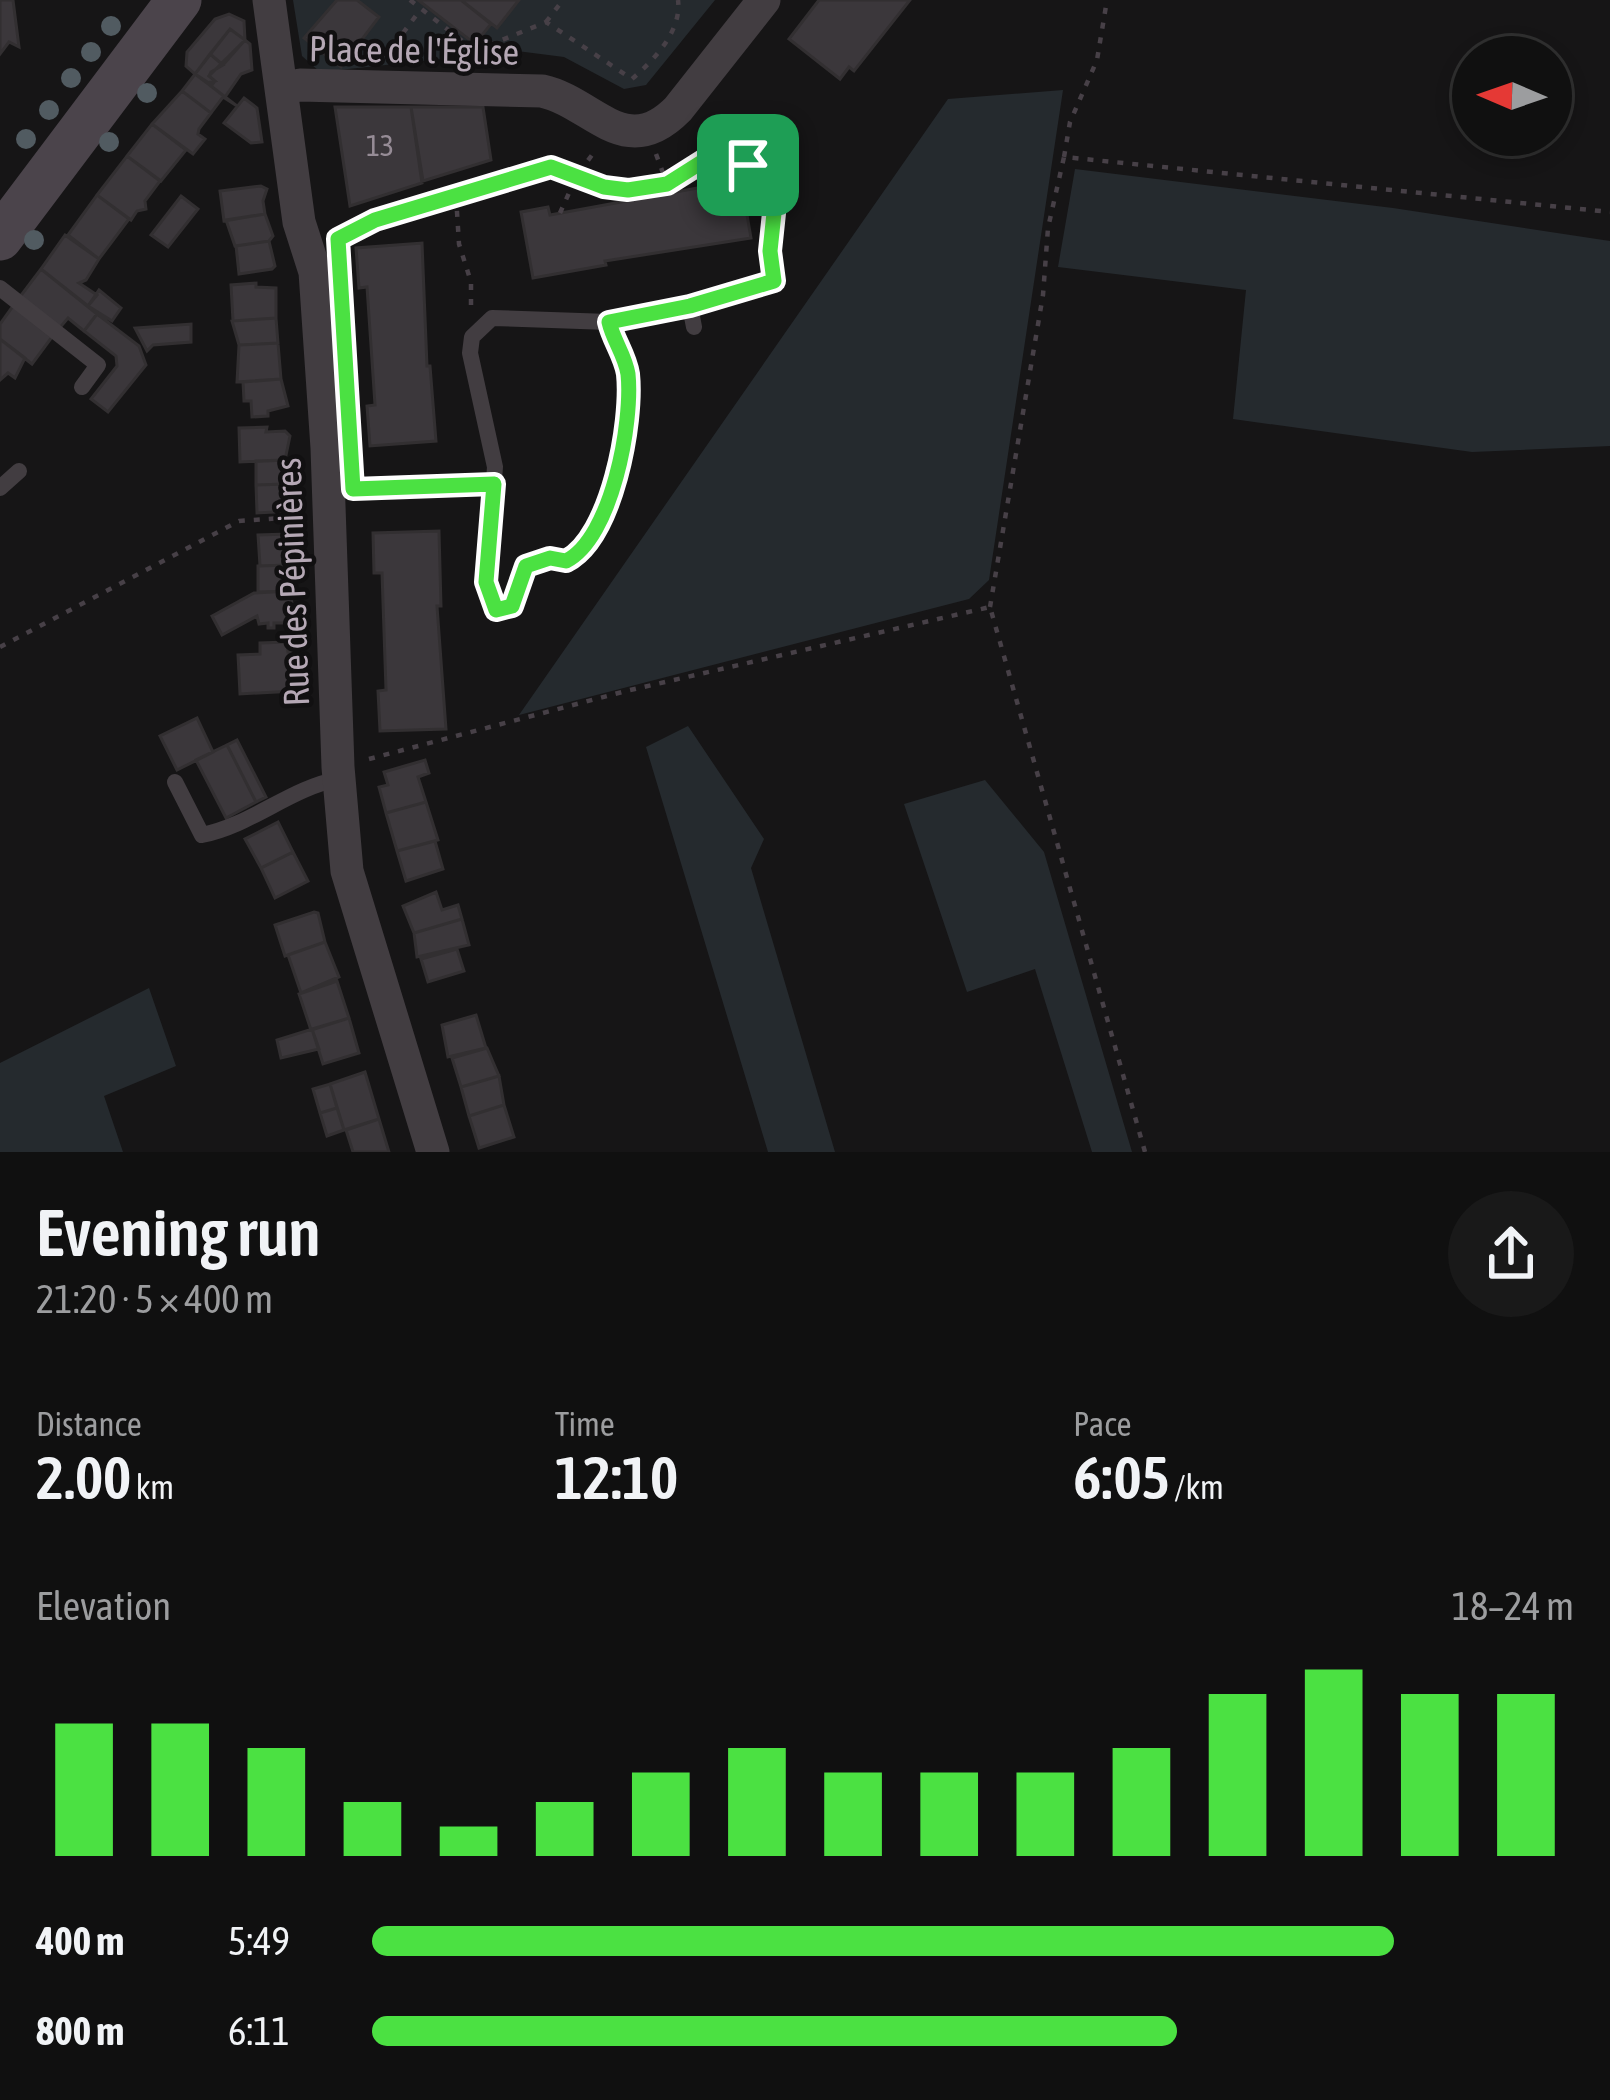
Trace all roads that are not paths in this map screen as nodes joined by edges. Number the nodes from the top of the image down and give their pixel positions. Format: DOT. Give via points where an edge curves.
graph roads {
  1 [pos="179,0"];
  2 [pos="269,0"];
  3 [pos="764,0"];
  4 [pos="282,88"];
  5 [pos="0,238"];
  6 [pos="0,288"];
  7 [pos="694,327"];
  8 [pos="82,387"];
  9 [pos="19,471"];
  10 [pos="494,484"];
  11 [pos="0,488"];
  12 [pos="329,503"];
  13 [pos="512,606"];
  14 [pos="339,773"];
  15 [pos="176,782"];
  16 [pos="433,1152"];
  1 -- 5 [label="main road"];
  2 -- 4 [label="street, Rue des Pépinières"];
  3 -- 4 [label="street, Place de l'Église" via="678,109 646,129 611,128 556,94"];
  4 -- 12 [label="street, Rue des Pépinières" via="299,222 315,272"];
  6 -- 8 [label="lane" via="98,364"];
  7 -- 10 [label="lane" via="690,306 609,322 492,317 472,337 470,353"];
  9 -- 11 [label="lane"];
  10 -- 12 [label="lane"];
  10 -- 13 [label="lane" via="486,582 496,610"];
  12 -- 14 [label="street, Rue des Pépinières"];
  14 -- 15 [label="lane" via="234,829 202,836"];
  14 -- 16 [label="street, Rue des Pépinières" via="347,871"];
}
